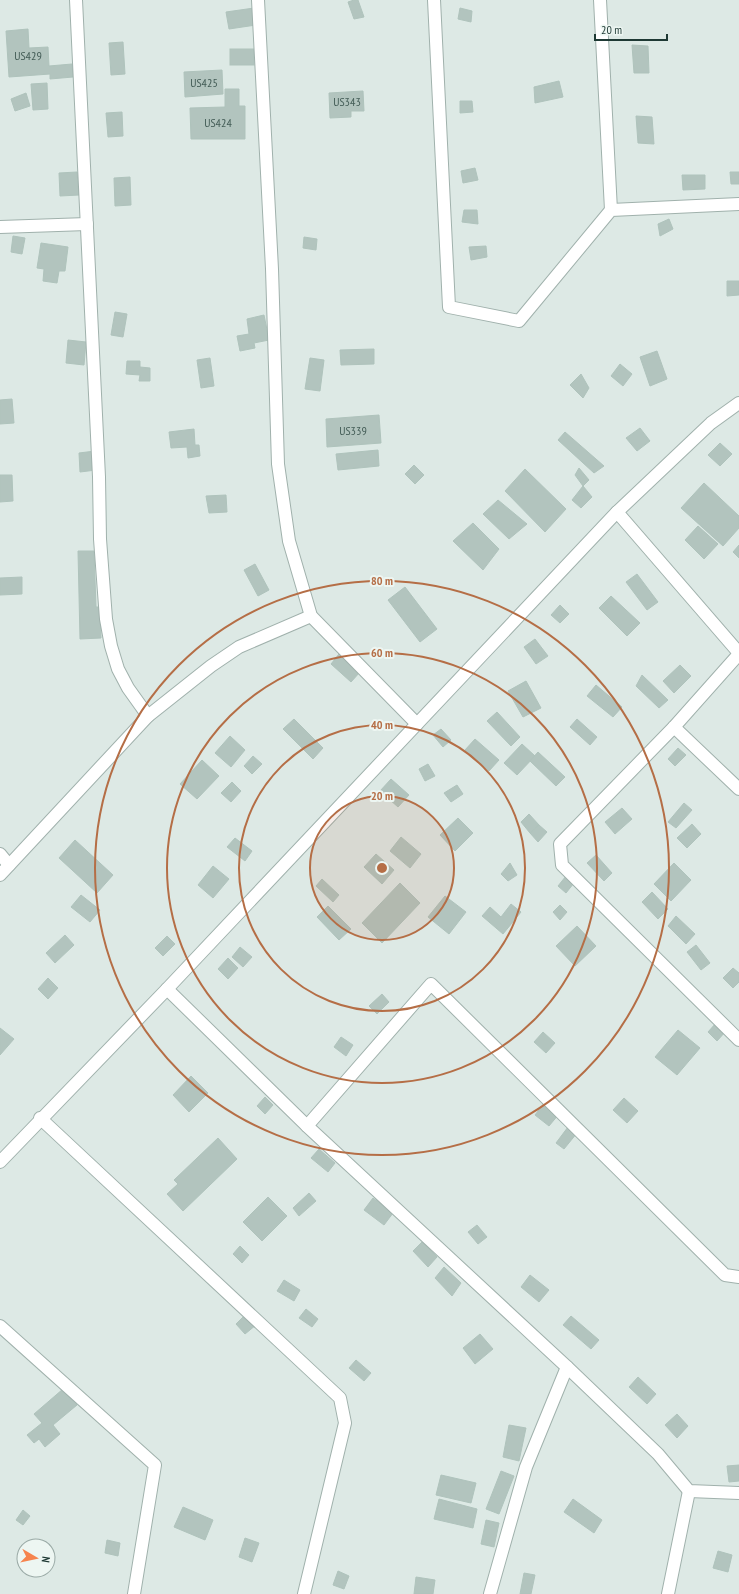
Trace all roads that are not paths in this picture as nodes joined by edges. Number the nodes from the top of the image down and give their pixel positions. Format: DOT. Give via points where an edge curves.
graph roads {
  1 [pos="76,0"];
  2 [pos="258,0"];
  3 [pos="434,0"];
  4 [pos="600,0"];
  5 [pos="739,204"];
  6 [pos="611,210"];
  7 [pos="86,224"];
  8 [pos="0,227"];
  9 [pos="739,402"];
  10 [pos="617,512"];
  11 [pos="311,616"];
  12 [pos="739,653"];
  13 [pos="148,716"];
  14 [pos="417,724"];
  15 [pos="674,727"];
  16 [pos="739,789"];
  17 [pos="0,854"];
  18 [pos="9,865"];
  19 [pos="0,875"];
  20 [pos="167,989"];
  21 [pos="739,1040"];
  22 [pos="40,1118"];
  23 [pos="307,1126"];
  24 [pos="0,1162"];
  25 [pos="739,1277"];
  26 [pos="0,1326"];
  27 [pos="567,1367"];
  28 [pos="689,1491"];
  29 [pos="739,1493"];
  30 [pos="134,1594"];
  31 [pos="304,1594"];
  32 [pos="490,1594"];
  33 [pos="668,1594"];
  1 -- 7 [label="street"];
  2 -- 11 [label="street" via="272,268 278,464 290,541"];
  3 -- 6 [label="street" via="450,307 519,321"];
  4 -- 6 [label="street"];
  5 -- 6 [label="street"];
  7 -- 8 [label="street"];
  7 -- 13 [label="street" via="106,618 118,669"];
  9 -- 10 [label="street" via="711,423"];
  10 -- 12 [label="street"];
  10 -- 14 [label="street"];
  11 -- 13 [label="street" via="239,647 210,666"];
  11 -- 14 [label="street"];
  12 -- 15 [label="street"];
  13 -- 18 [label="street"];
  14 -- 20 [label="street"];
  15 -- 16 [label="street"];
  15 -- 21 [label="street" via="560,844 562,865"];
  17 -- 18 [label="street"];
  18 -- 19 [label="street"];
  20 -- 22 [label="street"];
  20 -- 23 [label="street"];
  22 -- 24 [label="street"];
  22 -- 31 [label="street" via="340,1398 344,1423"];
  23 -- 25 [label="street" via="431,984 725,1275"];
  23 -- 27 [label="street"];
  26 -- 30 [label="street" via="155,1465"];
  27 -- 28 [label="street" via="658,1454"];
  27 -- 32 [label="street" via="526,1467"];
  28 -- 29 [label="street"];
  28 -- 33 [label="street"];
}
